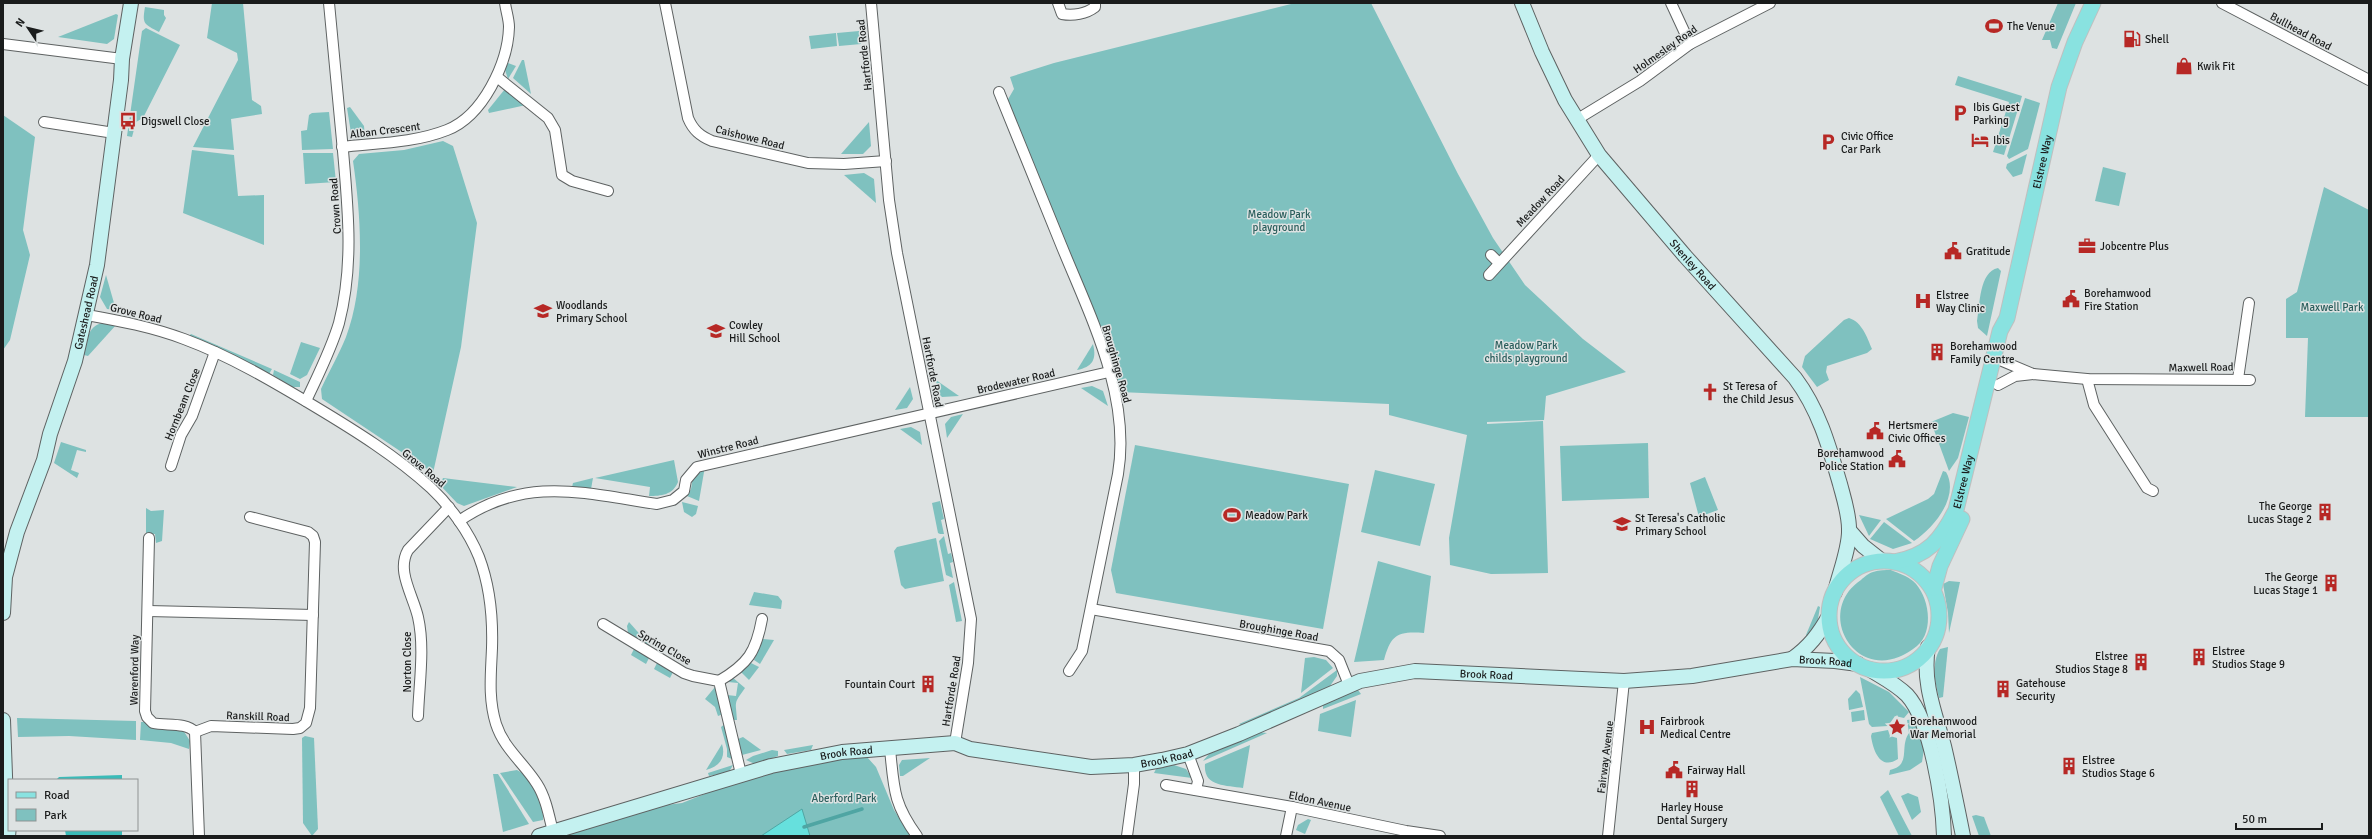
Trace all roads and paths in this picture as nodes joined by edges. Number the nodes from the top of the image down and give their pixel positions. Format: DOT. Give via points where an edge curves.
graph roads {
  1 [pos="131,3"];
  2 [pos="329,3"];
  3 [pos="505,3"];
  4 [pos="665,3"];
  5 [pos="871,3"];
  6 [pos="1058,3"];
  7 [pos="1095,3"];
  8 [pos="1522,3"];
  9 [pos="1671,3"];
  10 [pos="1770,3"];
  11 [pos="2093,3"];
  12 [pos="2222,3"];
  13 [pos="3,44"];
  14 [pos="1690,44"];
  15 [pos="122,59"];
  16 [pos="497,77"];
  17 [pos="2369,80"];
  18 [pos="999,92"];
  19 [pos="1576,120"];
  20 [pos="44,122"];
  21 [pos="114,133"];
  22 [pos="342,147"];
  23 [pos="1599,155"];
  24 [pos="886,161"];
  25 [pos="608,191"];
  26 [pos="1491,255"];
  27 [pos="1499,263"];
  28 [pos="1489,275"];
  29 [pos="2249,303"];
  30 [pos="87,315"];
  31 [pos="215,352"];
  32 [pos="1999,359"];
  33 [pos="1109,372"];
  34 [pos="2033,374"];
  35 [pos="2087,379"];
  36 [pos="2238,379"];
  37 [pos="2250,380"];
  38 [pos="1998,385"];
  39 [pos="306,401"];
  40 [pos="929,412"];
  41 [pos="170,466"];
  42 [pos="2153,491"];
  43 [pos="448,507"];
  44 [pos="250,517"];
  45 [pos="459,521"];
  46 [pos="1849,530"];
  47 [pos="149,538"];
  48 [pos="1888,562"];
  49 [pos="1934,588"];
  50 [pos="1835,592"];
  51 [pos="1091,609"];
  52 [pos="148,611"];
  53 [pos="3,613"];
  54 [pos="313,615"];
  55 [pos="1830,616"];
  56 [pos="762,619"];
  57 [pos="603,624"];
  58 [pos="1928,647"];
  59 [pos="1792,659"];
  60 [pos="1864,667"];
  61 [pos="1069,671"];
  62 [pos="719,681"];
  63 [pos="1624,681"];
  64 [pos="1349,685"];
  65 [pos="418,716"];
  66 [pos="3,720"];
  67 [pos="195,732"];
  68 [pos="955,743"];
  69 [pos="890,749"];
  70 [pos="1188,754"];
  71 [pos="1134,765"];
  72 [pos="741,774"];
  73 [pos="5,782"];
  74 [pos="1166,785"];
  75 [pos="1196,790"];
  76 [pos="1292,807"];
  77 [pos="8,808"];
  78 [pos="553,832"];
  79 [pos="198,836"];
  80 [pos="539,836"];
  81 [pos="917,836"];
  82 [pos="1127,836"];
  83 [pos="1286,836"];
  84 [pos="1440,836"];
  85 [pos="1608,836"];
  86 [pos="1944,836"];
  87 [pos="1963,836"];
  1 -- 15 [label="street, Gateshead Road"];
  2 -- 22 [label="street, Crown Road"];
  3 -- 16 [label="street, Alban Crescent" via="509,26 506,50"];
  4 -- 24 [label="street, Caishowe Road" via="688,118 695,131 702,137 808,163"];
  5 -- 24 [label="street, Hartforde Road"];
  6 -- 7 [label="street" via="1062,14 1069,16 1089,11 1095,7"];
  8 -- 19 [label="street, Shenley Road" via="1542,52"];
  9 -- 14 [label="street"];
  10 -- 14 [label="street, Holmesley Road"];
  11 -- 32 [label="main road, Elstree Way" via="2075,42 2059,87 2005,325 2000,331"];
  12 -- 17 [label="street, Bullhead Road"];
  13 -- 15 [label="street"];
  14 -- 19 [label="street, Holmesley Road" via="1640,81"];
  15 -- 21 [label="street, Gateshead Road"];
  16 -- 22 [label="street, Alban Crescent" via="469,114 449,129 418,139"];
  16 -- 25 [label="street" via="548,118 555,130 562,175 572,181"];
  18 -- 33 [label="street, Broughinge Road" via="1101,341"];
  19 -- 23 [label="street, Shenley Road"];
  20 -- 21 [label="street"];
  21 -- 30 [label="street, Gateshead Road" via="97,265"];
  22 -- 39 [label="street, Crown Road" via="348,210 348,273 339,322"];
  23 -- 27 [label="street, Meadow Road"];
  23 -- 46 [label="street, Shenley Road" via="1802,388 1820,419 1846,507"];
  24 -- 40 [label="street, Hartforde Road" via="897,253"];
  26 -- 27 [label="street"];
  27 -- 28 [label="street, Meadow Road"];
  29 -- 36 [label="street, Maxwell Road"];
  30 -- 31 [label="street, Grove Road" via="154,329"];
  30 -- 53 [label="street, Gateshead Road" via="44,460 17,532 5,576"];
  31 -- 39 [label="street, Grove Road"];
  31 -- 41 [label="street, Hornbeam Close" via="192,416 181,435"];
  32 -- 34 [label="street, Maxwell Road"];
  32 -- 38 [label="main road, Elstree Way"];
  32 -- 48 [label="main road, Elstree Way" via="1956,510 1946,532 1932,547 1912,559"];
  33 -- 40 [label="street, Brodewater Road"];
  33 -- 51 [label="street, Broughinge Road" via="1119,416 1122,450"];
  34 -- 35 [label="street, Maxwell Road"];
  34 -- 38 [label="street, Maxwell Road" via="2015,376"];
  35 -- 36 [label="street, Maxwell Road"];
  35 -- 42 [label="street" via="2094,405 2147,488"];
  36 -- 37 [label="street"];
  38 -- 49 [label="main road, Elstree Way" via="1964,513 1940,566"];
  39 -- 43 [label="street, Grove Road" via="383,450 431,488"];
  40 -- 45 [label="street, Winstre Road" via="918,417 900,419 697,467 686,480 684,491 667,503 657,504 570,491 542,491 517,495 481,506"];
  40 -- 68 [label="street, Hartforde Road" via="971,619 969,658"];
  43 -- 45 [label="street, Grove Road"];
  43 -- 65 [label="street, Norton Close" via="404,557 404,572 421,634"];
  44 -- 54 [label="street, Ranskill Road" via="308,532 313,536"];
  45 -- 78 [label="street, Grove Road" via="478,555 491,603 490,687 497,727 505,744 537,784"];
  46 -- 48 [label="street" via="1863,546"];
  46 -- 50 [label="street, Shenley Road"];
  47 -- 52 [label="street, Warenford Way"];
  48 -- 49 [label="main road" via="1908,566"];
  48 -- 50 [label="main road" via="1867,564 1855,570 1843,580"];
  49 -- 58 [label="main road" via="1938,623 1935,636"];
  50 -- 55 [label="main road" via="1831,601"];
  51 -- 61 [label="street, Broughinge Road" via="1082,651"];
  51 -- 64 [label="street, Broughinge Road" via="1329,651 1339,660"];
  52 -- 54 [label="street"];
  52 -- 67 [label="street, Warenford Way" via="145,710 147,717 153,723 185,726"];
  54 -- 67 [label="street, Ranskill Road" via="310,708 306,723 300,728 293,729 211,726"];
  55 -- 59 [label="street, Brook Road" via="1820,633"];
  55 -- 60 [label="main road" via="1834,639 1848,658"];
  56 -- 62 [label="street" via="758,642 748,661"];
  57 -- 62 [label="street, Spring Close" via="684,672"];
  58 -- 60 [label="main road" via="1919,658 1907,666 1894,670"];
  58 -- 87 [label="street" via="1925,665 1927,683 1944,746"];
  59 -- 60 [label="street, Brook Road" via="1835,661"];
  59 -- 63 [label="street, Brook Road" via="1692,676"];
  60 -- 86 [label="street" via="1907,695 1922,718 1943,815"];
  62 -- 72 [label="street"];
  63 -- 64 [label="street, Brook Road" via="1415,671 1388,674"];
  63 -- 85 [label="street, Fairway Avenue"];
  64 -- 70 [label="street, Brook Road"];
  66 -- 73 [label="street"];
  67 -- 79 [label="street"];
  68 -- 69 [label="street, Brook Road"];
  68 -- 71 [label="street, Brook Road" via="970,749 1068,765 1098,768"];
  69 -- 72 [label="street, Brook Road" via="842,752"];
  69 -- 81 [label="street" via="894,793 899,807"];
  70 -- 71 [label="street, Brook Road"];
  70 -- 75 [label="street" via="1198,781"];
  71 -- 82 [label="street"];
  72 -- 78 [label="street, Brook Road"];
  73 -- 77 [label="street"];
  74 -- 75 [label="street, Eldon Avenue"];
  75 -- 76 [label="street, Eldon Avenue"];
  76 -- 83 [label="street"];
  76 -- 84 [label="street, Eldon Avenue"];
  78 -- 80 [label="street, Brook Road"];
}
